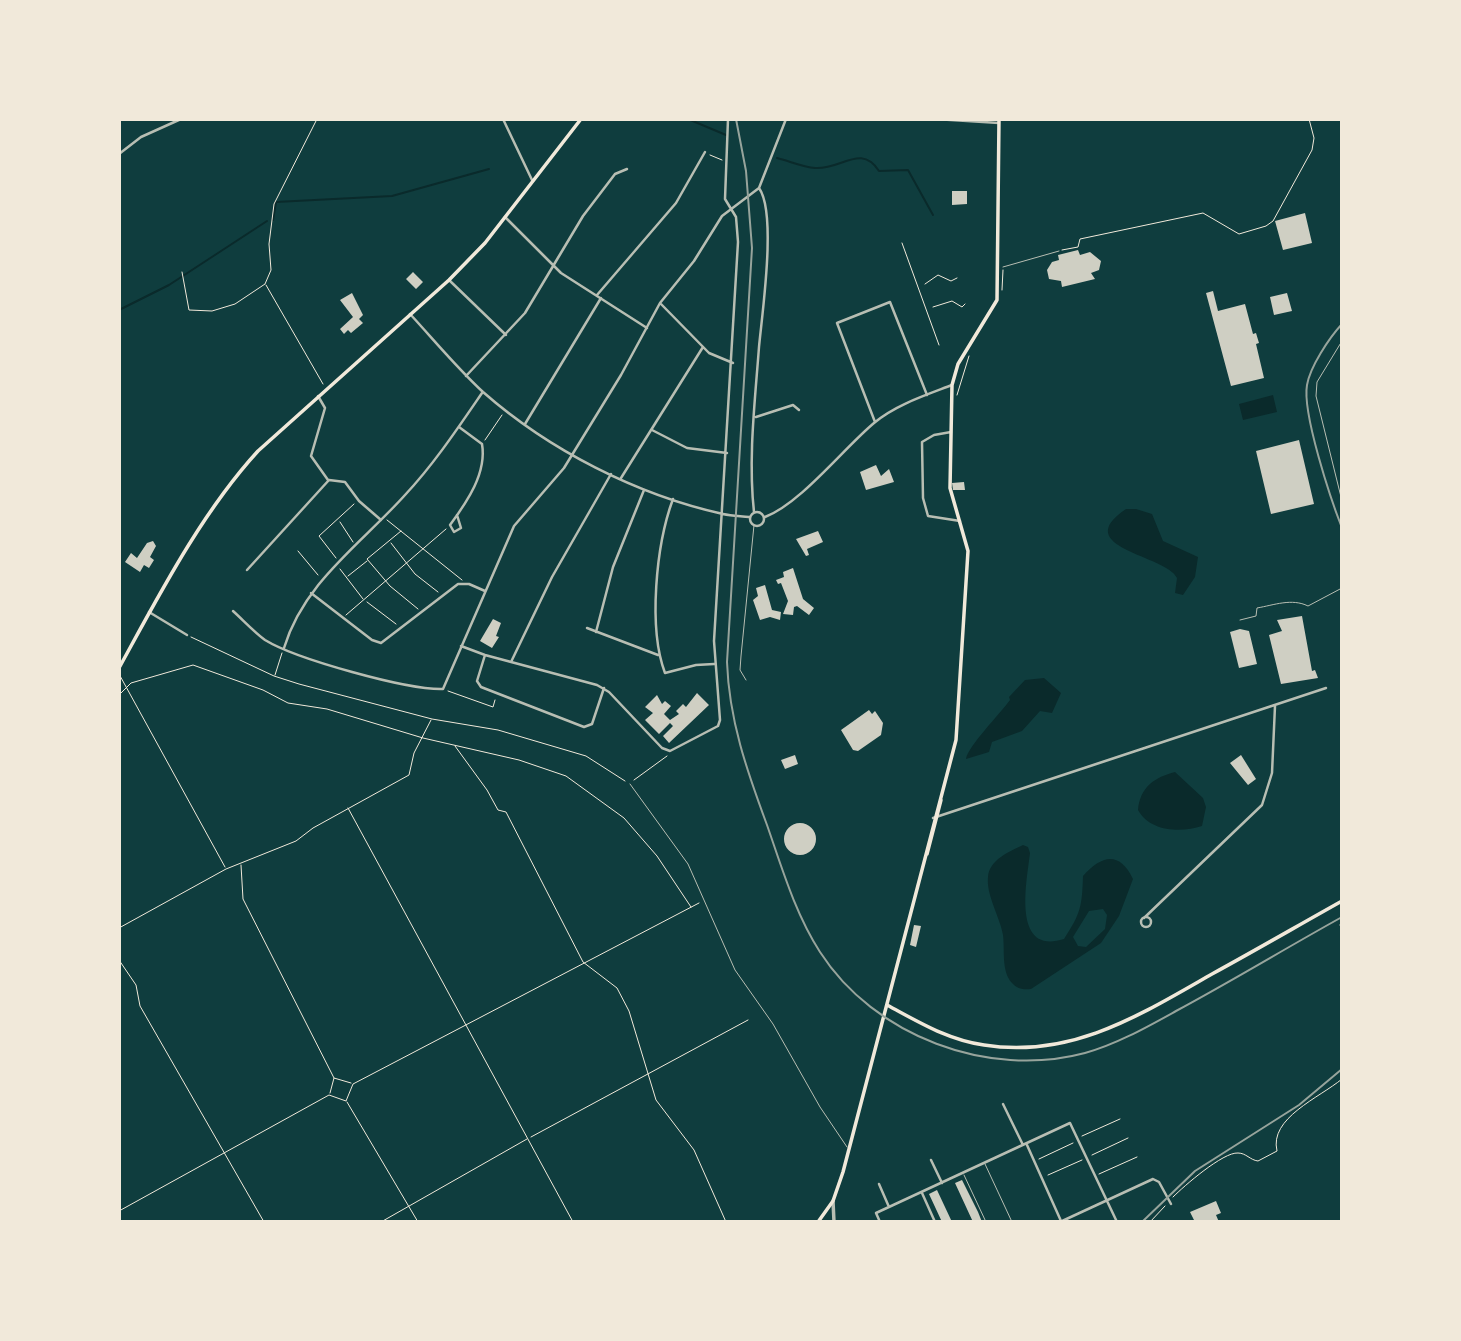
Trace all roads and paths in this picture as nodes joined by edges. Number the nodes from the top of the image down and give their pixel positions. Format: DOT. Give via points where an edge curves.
graph roads {
  1 [pos="181,119"];
  2 [pos="317,119"];
  3 [pos="503,119"];
  4 [pos="581,119"];
  5 [pos="729,119"];
  6 [pos="786,119"];
  7 [pos="935,119"];
  8 [pos="1309,119"];
  9 [pos="999,121"];
  10 [pos="705,152"];
  11 [pos="119,153"];
  12 [pos="728,163"];
  13 [pos="627,169"];
  14 [pos="532,180"];
  15 [pos="758,189"];
  16 [pos="730,209"];
  17 [pos="505,217"];
  18 [pos="902,243"];
  19 [pos="1059,251"];
  20 [pos="551,265"];
  21 [pos="1003,267"];
  22 [pos="182,272"];
  23 [pos="957,278"];
  24 [pos="449,280"];
  25 [pos="265,284"];
  26 [pos="925,284"];
  27 [pos="599,297"];
  28 [pos="660,303"];
  29 [pos="965,304"];
  30 [pos="933,307"];
  31 [pos="410,314"];
  32 [pos="646,328"];
  33 [pos="506,335"];
  34 [pos="1342,341"];
  35 [pos="939,345"];
  36 [pos="703,348"];
  37 [pos="969,356"];
  38 [pos="733,363"];
  39 [pos="466,376"];
  40 [pos="951,385"];
  41 [pos="326,388"];
  42 [pos="483,392"];
  43 [pos="927,395"];
  44 [pos="318,396"];
  45 [pos="957,396"];
  46 [pos="505,410"];
  47 [pos="799,410"];
  48 [pos="756,417"];
  49 [pos="875,422"];
  50 [pos="525,424"];
  51 [pos="459,427"];
  52 [pos="652,430"];
  53 [pos="951,432"];
  54 [pos="482,444"];
  55 [pos="727,453"];
  56 [pos="573,454"];
  57 [pos="611,474"];
  58 [pos="621,479"];
  59 [pos="329,480"];
  60 [pos="644,488"];
  61 [pos="673,499"];
  62 [pos="359,501"];
  63 [pos="1342,501"];
  64 [pos="754,512"];
  65 [pos="722,514"];
  66 [pos="457,515"];
  67 [pos="747,517"];
  68 [pos="765,517"];
  69 [pos="382,519"];
  70 [pos="339,521"];
  71 [pos="960,521"];
  72 [pos="450,525"];
  73 [pos="754,525"];
  74 [pos="401,531"];
  75 [pos="390,541"];
  76 [pos="356,546"];
  77 [pos="426,549"];
  78 [pos="298,551"];
  79 [pos="368,560"];
  80 [pos="338,563"];
  81 [pos="408,564"];
  82 [pos="247,570"];
  83 [pos="347,577"];
  84 [pos="321,579"];
  85 [pos="463,582"];
  86 [pos="387,583"];
  87 [pos="1342,588"];
  88 [pos="485,591"];
  89 [pos="311,593"];
  90 [pos="443,596"];
  91 [pos="365,601"];
  92 [pos="233,611"];
  93 [pos="149,612"];
  94 [pos="422,612"];
  95 [pos="342,618"];
  96 [pos="1240,620"];
  97 [pos="402,628"];
  98 [pos="587,628"];
  99 [pos="596,632"];
  100 [pos="187,635"];
  101 [pos="461,646"];
  102 [pos="284,648"];
  103 [pos="658,654"];
  104 [pos="485,655"];
  105 [pos="511,662"];
  106 [pos="714,664"];
  107 [pos="119,668"];
  108 [pos="119,674"];
  109 [pos="274,676"];
  110 [pos="746,680"];
  111 [pos="126,686"];
  112 [pos="604,688"];
  113 [pos="1326,688"];
  114 [pos="443,689"];
  115 [pos="498,694"];
  116 [pos="119,695"];
  117 [pos="1275,706"];
  118 [pos="432,719"];
  119 [pos="423,738"];
  120 [pos="454,746"];
  121 [pos="670,751"];
  122 [pos="630,784"];
  123 [pos="941,794"];
  124 [pos="348,808"];
  125 [pos="939,815"];
  126 [pos="933,818"];
  127 [pos="241,862"];
  128 [pos="924,862"];
  129 [pos="226,869"];
  130 [pos="704,898"];
  131 [pos="1342,901"];
  132 [pos="691,907"];
  133 [pos="1144,918"];
  134 [pos="1340,925"];
  135 [pos="119,928"];
  136 [pos="1342,929"];
  137 [pos="119,960"];
  138 [pos="583,962"];
  139 [pos="887,1005"];
  140 [pos="748,1020"];
  141 [pos="464,1024"];
  142 [pos="647,1074"];
  143 [pos="334,1078"];
  144 [pos="1342,1079"];
  145 [pos="353,1084"];
  146 [pos="329,1096"];
  147 [pos="346,1101"];
  148 [pos="1003,1104"];
  149 [pos="1119,1119"];
  150 [pos="529,1138"];
  151 [pos="1128,1138"];
  152 [pos="1077,1140"];
  153 [pos="1025,1144"];
  154 [pos="849,1147"];
  155 [pos="224,1153"];
  156 [pos="1137,1157"];
  157 [pos="1086,1158"];
  158 [pos="931,1160"];
  159 [pos="1034,1161"];
  160 [pos="985,1163"];
  161 [pos="962,1173"];
  162 [pos="1094,1176"];
  163 [pos="1042,1178"];
  164 [pos="942,1183"];
  165 [pos="879,1184"];
  166 [pos="922,1192"];
  167 [pos="1106,1200"];
  168 [pos="833,1201"];
  169 [pos="1170,1202"];
  170 [pos="410,1206"];
  171 [pos="889,1207"];
  172 [pos="119,1211"];
  173 [pos="825,1213"];
  174 [pos="264,1222"];
  175 [pos="381,1222"];
  176 [pos="418,1222"];
  177 [pos="573,1222"];
  178 [pos="726,1222"];
  179 [pos="818,1222"];
  180 [pos="834,1222"];
  181 [pos="880,1222"];
  182 [pos="935,1222"];
  183 [pos="986,1222"];
  184 [pos="1012,1222"];
  185 [pos="1060,1222"];
  186 [pos="1117,1222"];
  187 [pos="1150,1222"];
  1 -- 11 [label="street"];
  2 -- 25 [label="path" via="275,204 269,244 271,270"];
  3 -- 14 [label="street"];
  4 -- 14 [label="main road"];
  5 -- 12 [label="street"];
  6 -- 15 [label="street"];
  7 -- 9 [label="street"];
  8 -- 19 [label="path" via="1312,150 1266,226 1238,234 1203,213 1080,239 1078,247"];
  9 -- 40 [label="main road" via="997,300 958,364"];
  10 -- 12 [label="path"];
  10 -- 27 [label="street" via="676,203"];
  12 -- 16 [label="street" via="726,199"];
  13 -- 20 [label="street" via="605,186"];
  14 -- 17 [label="main road"];
  15 -- 16 [label="street"];
  15 -- 48 [label="street" via="766,202 766,252"];
  16 -- 28 [label="street"];
  16 -- 38 [label="street" via="737,217 738,242"];
  17 -- 20 [label="street"];
  17 -- 24 [label="main road"];
  18 -- 35 [label="path"];
  19 -- 21 [label="lane"];
  20 -- 27 [label="street"];
  20 -- 33 [label="street" via="533,303"];
  22 -- 25 [label="path" via="190,310 212,311 235,304"];
  23 -- 26 [label="path" via="951,281 938,275"];
  24 -- 31 [label="main road"];
  24 -- 33 [label="street"];
  25 -- 41 [label="path"];
  27 -- 32 [label="street"];
  27 -- 50 [label="street"];
  28 -- 32 [label="street"];
  28 -- 36 [label="street"];
  29 -- 30 [label="path" via="962,307 952,301"];
  31 -- 39 [label="street"];
  31 -- 41 [label="main road"];
  32 -- 56 [label="street"];
  33 -- 39 [label="street"];
  34 -- 63 [label="lane" via="1317,382 1316,396"];
  36 -- 38 [label="street"];
  36 -- 52 [label="street"];
  37 -- 45 [label="path"];
  38 -- 55 [label="street"];
  39 -- 42 [label="street"];
  40 -- 43 [label="street"];
  40 -- 53 [label="main road"];
  41 -- 44 [label="main road"];
  42 -- 46 [label="street"];
  42 -- 51 [label="street"];
  43 -- 49 [label="street"];
  43 -- 49 [label="street" via="890,302 837,323"];
  44 -- 59 [label="street" via="325,408 311,456"];
  44 -- 93 [label="main road" via="231,480"];
  46 -- 50 [label="street"];
  46 -- 54 [label="path"];
  47 -- 48 [label="street" via="793,405"];
  48 -- 64 [label="street"];
  49 -- 68 [label="street" via="784,506"];
  50 -- 56 [label="street"];
  51 -- 54 [label="street"];
  51 -- 69 [label="street"];
  52 -- 55 [label="street" via="687,448"];
  52 -- 58 [label="street"];
  53 -- 71 [label="main road" via="950,488"];
  53 -- 71 [label="street" via="922,442 923,498 928,516"];
  54 -- 66 [label="street" via="482,466"];
  55 -- 65 [label="street"];
  56 -- 57 [label="street"];
  56 -- 88 [label="street" via="522,513"];
  57 -- 58 [label="street"];
  57 -- 105 [label="street" via="552,577"];
  58 -- 60 [label="street"];
  59 -- 62 [label="street" via="345,482"];
  59 -- 82 [label="street"];
  60 -- 61 [label="street"];
  60 -- 99 [label="street" via="613,568"];
  61 -- 65 [label="street"];
  61 -- 103 [label="street" via="659,568"];
  62 -- 69 [label="street"];
  62 -- 70 [label="path" via="337,517"];
  64 -- 67 [label="street"];
  64 -- 68 [label="street"];
  65 -- 67 [label="street"];
  65 -- 106 [label="street"];
  66 -- 72 [label="street"];
  66 -- 72 [label="street" via="459,531 454,532"];
  67 -- 73 [label="street"];
  68 -- 73 [label="street"];
  69 -- 74 [label="path"];
  69 -- 76 [label="street"];
  70 -- 76 [label="path"];
  70 -- 80 [label="path" via="319,536"];
  71 -- 123 [label="main road" via="968,551 960,714"];
  72 -- 77 [label="path"];
  73 -- 110 [label="lane" via="740,670"];
  74 -- 75 [label="path"];
  74 -- 77 [label="path"];
  75 -- 79 [label="path"];
  75 -- 81 [label="path"];
  76 -- 80 [label="street"];
  77 -- 81 [label="path"];
  77 -- 85 [label="path"];
  78 -- 84 [label="path"];
  79 -- 83 [label="path"];
  79 -- 86 [label="path"];
  80 -- 83 [label="path"];
  80 -- 84 [label="street"];
  81 -- 86 [label="path"];
  81 -- 90 [label="path"];
  83 -- 91 [label="path"];
  84 -- 89 [label="street"];
  85 -- 88 [label="street"];
  85 -- 90 [label="street"];
  86 -- 91 [label="path"];
  86 -- 94 [label="path"];
  87 -- 96 [label="lane" via="1308,606 1298,601 1257,608 1256,616"];
  88 -- 101 [label="street"];
  89 -- 95 [label="street"];
  89 -- 102 [label="street" via="292,623"];
  90 -- 94 [label="street"];
  91 -- 95 [label="path"];
  91 -- 97 [label="path"];
  92 -- 102 [label="street" via="266,640"];
  93 -- 100 [label="street"];
  93 -- 107 [label="main road"];
  94 -- 97 [label="street"];
  95 -- 97 [label="street" via="376,642"];
  98 -- 99 [label="street"];
  99 -- 103 [label="street"];
  100 -- 109 [label="path"];
  101 -- 104 [label="street"];
  101 -- 114 [label="street"];
  102 -- 109 [label="path"];
  102 -- 114 [label="street" via="363,675"];
  103 -- 106 [label="street" via="665,673"];
  104 -- 105 [label="street"];
  104 -- 115 [label="street" via="477,681"];
  105 -- 112 [label="street"];
  106 -- 121 [label="street" via="718,726"];
  108 -- 111 [label="path"];
  109 -- 118 [label="path"];
  111 -- 116 [label="path"];
  111 -- 119 [label="path" via="193,665 288,703 327,709"];
  111 -- 129 [label="path"];
  112 -- 115 [label="street" via="592,724 584,727"];
  112 -- 121 [label="street"];
  113 -- 117 [label="street"];
  114 -- 115 [label="path" via="493,707"];
  117 -- 125 [label="street"];
  117 -- 133 [label="street" via="1272,773 1262,805"];
  118 -- 119 [label="path"];
  118 -- 122 [label="path" via="498,730 586,756"];
  119 -- 120 [label="path"];
  119 -- 124 [label="path" via="409,775"];
  120 -- 132 [label="path" via="566,776 600,799 624,818 657,856"];
  120 -- 138 [label="path" via="498,810 506,812"];
  121 -- 122 [label="path"];
  122 -- 130 [label="lane" via="688,864"];
  123 -- 125 [label="main road"];
  123 -- 126 [label="main road"];
  124 -- 127 [label="path" via="296,841"];
  124 -- 141 [label="path"];
  125 -- 126 [label="street"];
  125 -- 128 [label="main road"];
  126 -- 128 [label="main road"];
  127 -- 129 [label="path"];
  127 -- 143 [label="path" via="243,899"];
  128 -- 139 [label="main road"];
  129 -- 135 [label="path"];
  130 -- 132 [label="path"];
  130 -- 154 [label="lane" via="735,970"];
  131 -- 139 [label="main road" via="1130,1020 1068,1043 1022,1048 973,1043 928,1028"];
  132 -- 138 [label="path"];
  134 -- 136 [label="path"];
  137 -- 155 [label="path" via="136,985 140,1006"];
  138 -- 141 [label="path"];
  138 -- 142 [label="path" via="617,988 629,1011"];
  139 -- 154 [label="main road"];
  140 -- 142 [label="path"];
  141 -- 145 [label="path"];
  141 -- 150 [label="path"];
  142 -- 150 [label="path"];
  142 -- 178 [label="path" via="656,1100 695,1150"];
  143 -- 145 [label="path"];
  143 -- 146 [label="path"];
  144 -- 169 [label="path" via="1284,1121 1275,1136 1277,1152 1272,1157 1258,1161 1233,1153"];
  145 -- 147 [label="path"];
  146 -- 147 [label="path"];
  146 -- 155 [label="path"];
  147 -- 170 [label="path"];
  148 -- 153 [label="street"];
  149 -- 152 [label="path"];
  150 -- 170 [label="path"];
  150 -- 177 [label="path"];
  151 -- 157 [label="path"];
  152 -- 153 [label="street" via="1070,1124"];
  152 -- 157 [label="street"];
  152 -- 159 [label="path"];
  153 -- 159 [label="street"];
  153 -- 160 [label="street"];
  154 -- 168 [label="main road"];
  155 -- 172 [label="path"];
  155 -- 174 [label="path"];
  156 -- 162 [label="path"];
  157 -- 162 [label="street"];
  157 -- 163 [label="path"];
  158 -- 164 [label="street"];
  159 -- 163 [label="street"];
  160 -- 161 [label="street"];
  160 -- 184 [label="lane"];
  161 -- 164 [label="street"];
  161 -- 183 [label="lane"];
  162 -- 167 [label="street"];
  163 -- 185 [label="street"];
  164 -- 166 [label="street"];
  165 -- 171 [label="street"];
  166 -- 171 [label="street"];
  166 -- 182 [label="street"];
  167 -- 169 [label="street" via="1153,1179"];
  167 -- 185 [label="street"];
  167 -- 186 [label="street"];
  168 -- 173 [label="main road"];
  168 -- 180 [label="street"];
  169 -- 187 [label="path"];
  170 -- 175 [label="path"];
  170 -- 176 [label="path"];
  171 -- 181 [label="street" via="876,1213"];
  173 -- 179 [label="main road"];
  173 -- 180 [label="street"];
}
